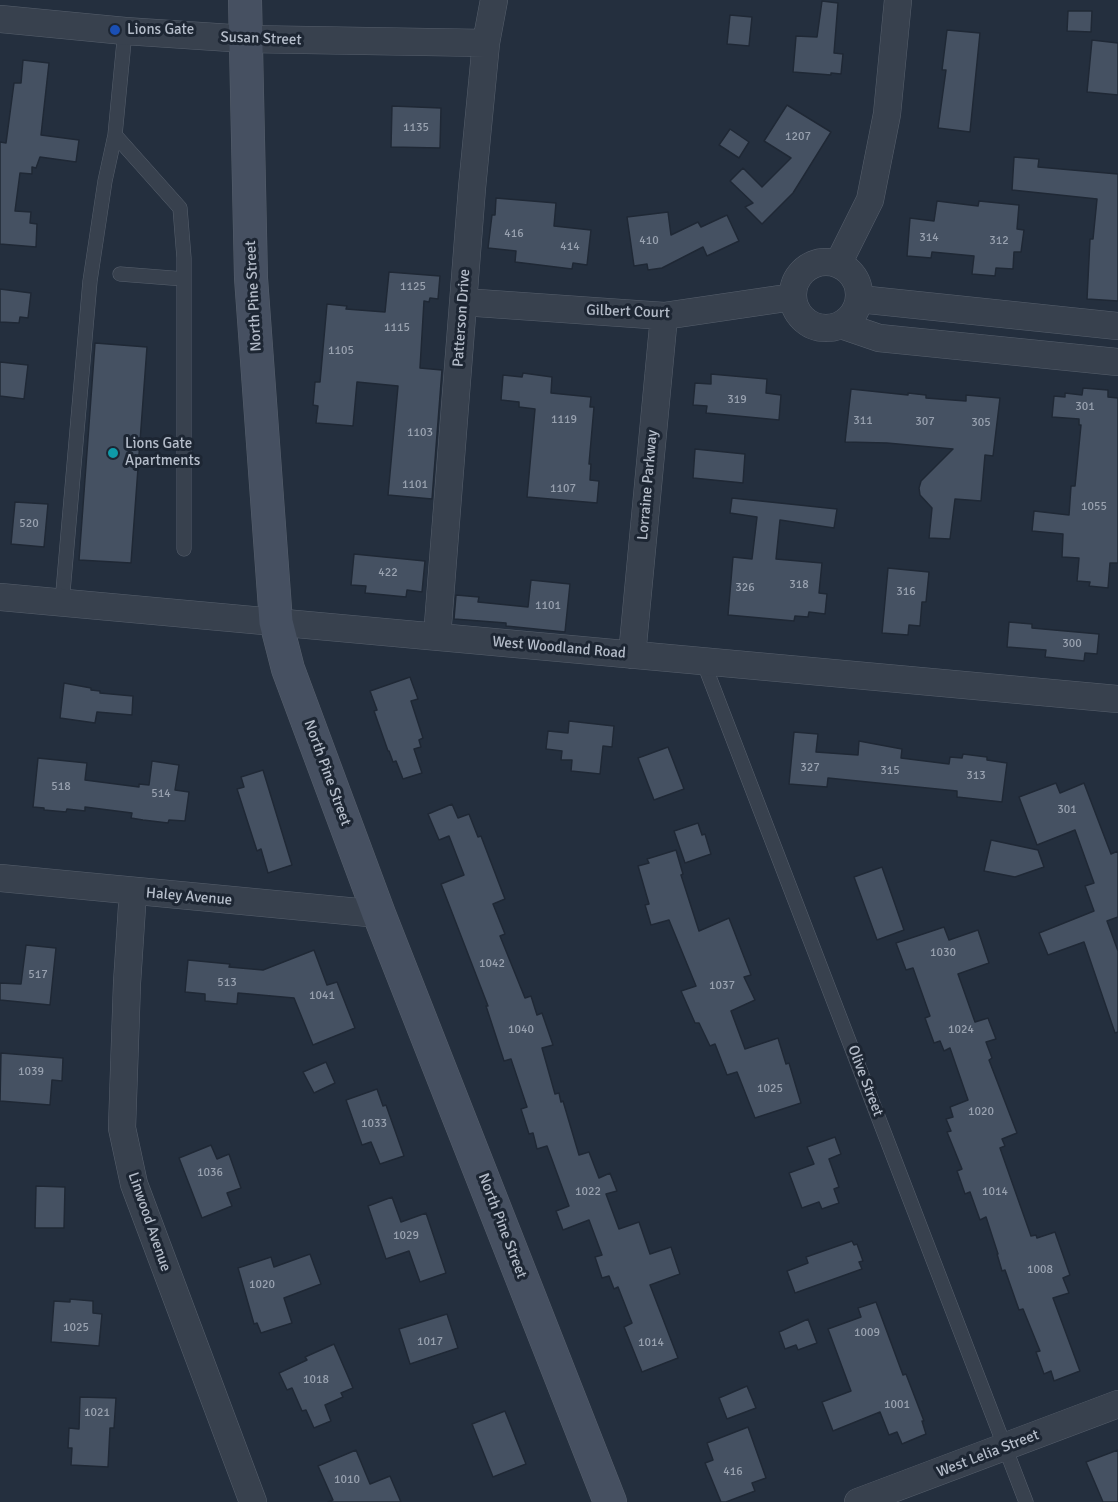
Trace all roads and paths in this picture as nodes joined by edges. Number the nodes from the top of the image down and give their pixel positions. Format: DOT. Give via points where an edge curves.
graph roads {
  1 [pos="245,0"];
  2 [pos="494,0"];
  3 [pos="898,0"];
  4 [pos="0,19"];
  5 [pos="124,31"];
  6 [pos="246,39"];
  7 [pos="486,43"];
  8 [pos="115,135"];
  9 [pos="838,264"];
  10 [pos="120,274"];
  11 [pos="184,279"];
  12 [pos="793,297"];
  13 [pos="859,299"];
  14 [pos="463,302"];
  15 [pos="664,316"];
  16 [pos="1026,316"];
  17 [pos="841,325"];
  18 [pos="1118,326"];
  19 [pos="1023,352"];
  20 [pos="1118,362"];
  21 [pos="184,549"];
  22 [pos="0,597"];
  23 [pos="62,603"];
  24 [pos="276,622"];
  25 [pos="437,637"];
  26 [pos="632,655"];
  27 [pos="703,661"];
  28 [pos="1118,699"];
  29 [pos="0,878"];
  30 [pos="133,891"];
  31 [pos="379,914"];
  32 [pos="1118,1404"];
  33 [pos="1006,1448"];
  34 [pos="253,1502"];
  35 [pos="610,1502"];
  36 [pos="858,1502"];
  37 [pos="1026,1502"];
  1 -- 6 [label="main road, North Pine Street"];
  2 -- 7 [label="street, Patterson Drive"];
  3 -- 9 [label="street" via="888,114 870,200"];
  4 -- 5 [label="street, Susan Street"];
  5 -- 6 [label="street, Susan Street"];
  5 -- 8 [label="lane"];
  6 -- 7 [label="street, Susan Street"];
  6 -- 24 [label="main road, North Pine Street" via="251,278"];
  7 -- 14 [label="street, Patterson Drive"];
  8 -- 11 [label="lane" via="180,208"];
  8 -- 23 [label="lane" via="90,281"];
  9 -- 12 [label="street" via="827,262 807,268 794,286"];
  9 -- 13 [label="street" via="855,278"];
  10 -- 11 [label="lane"];
  11 -- 21 [label="lane"];
  12 -- 15 [label="street, Gilbert Court"];
  12 -- 17 [label="street" via="801,318 810,324 820,328"];
  13 -- 16 [label="street"];
  13 -- 17 [label="street" via="856,310"];
  14 -- 15 [label="street, Gilbert Court"];
  14 -- 25 [label="street, Patterson Drive"];
  15 -- 26 [label="street, Lorraine Parkway"];
  16 -- 18 [label="street"];
  16 -- 19 [label="street"];
  17 -- 19 [label="street" via="879,338"];
  19 -- 20 [label="street"];
  22 -- 23 [label="street, West Woodland Road"];
  23 -- 24 [label="street, West Woodland Road"];
  24 -- 25 [label="street, West Woodland Road"];
  24 -- 31 [label="main road, North Pine Street" via="288,669"];
  25 -- 26 [label="street, West Woodland Road"];
  26 -- 27 [label="street, West Woodland Road"];
  27 -- 28 [label="street, West Woodland Road"];
  27 -- 33 [label="lane, Olive Street"];
  29 -- 30 [label="street, Haley Avenue"];
  30 -- 31 [label="street, Haley Avenue"];
  30 -- 34 [label="street, Linwood Avenue" via="122,1128 134,1184"];
  31 -- 35 [label="main road, North Pine Street"];
  32 -- 33 [label="street, West Lelia Street"];
  33 -- 36 [label="street, West Lelia Street"];
  33 -- 37 [label="lane, Olive Street"];
}
